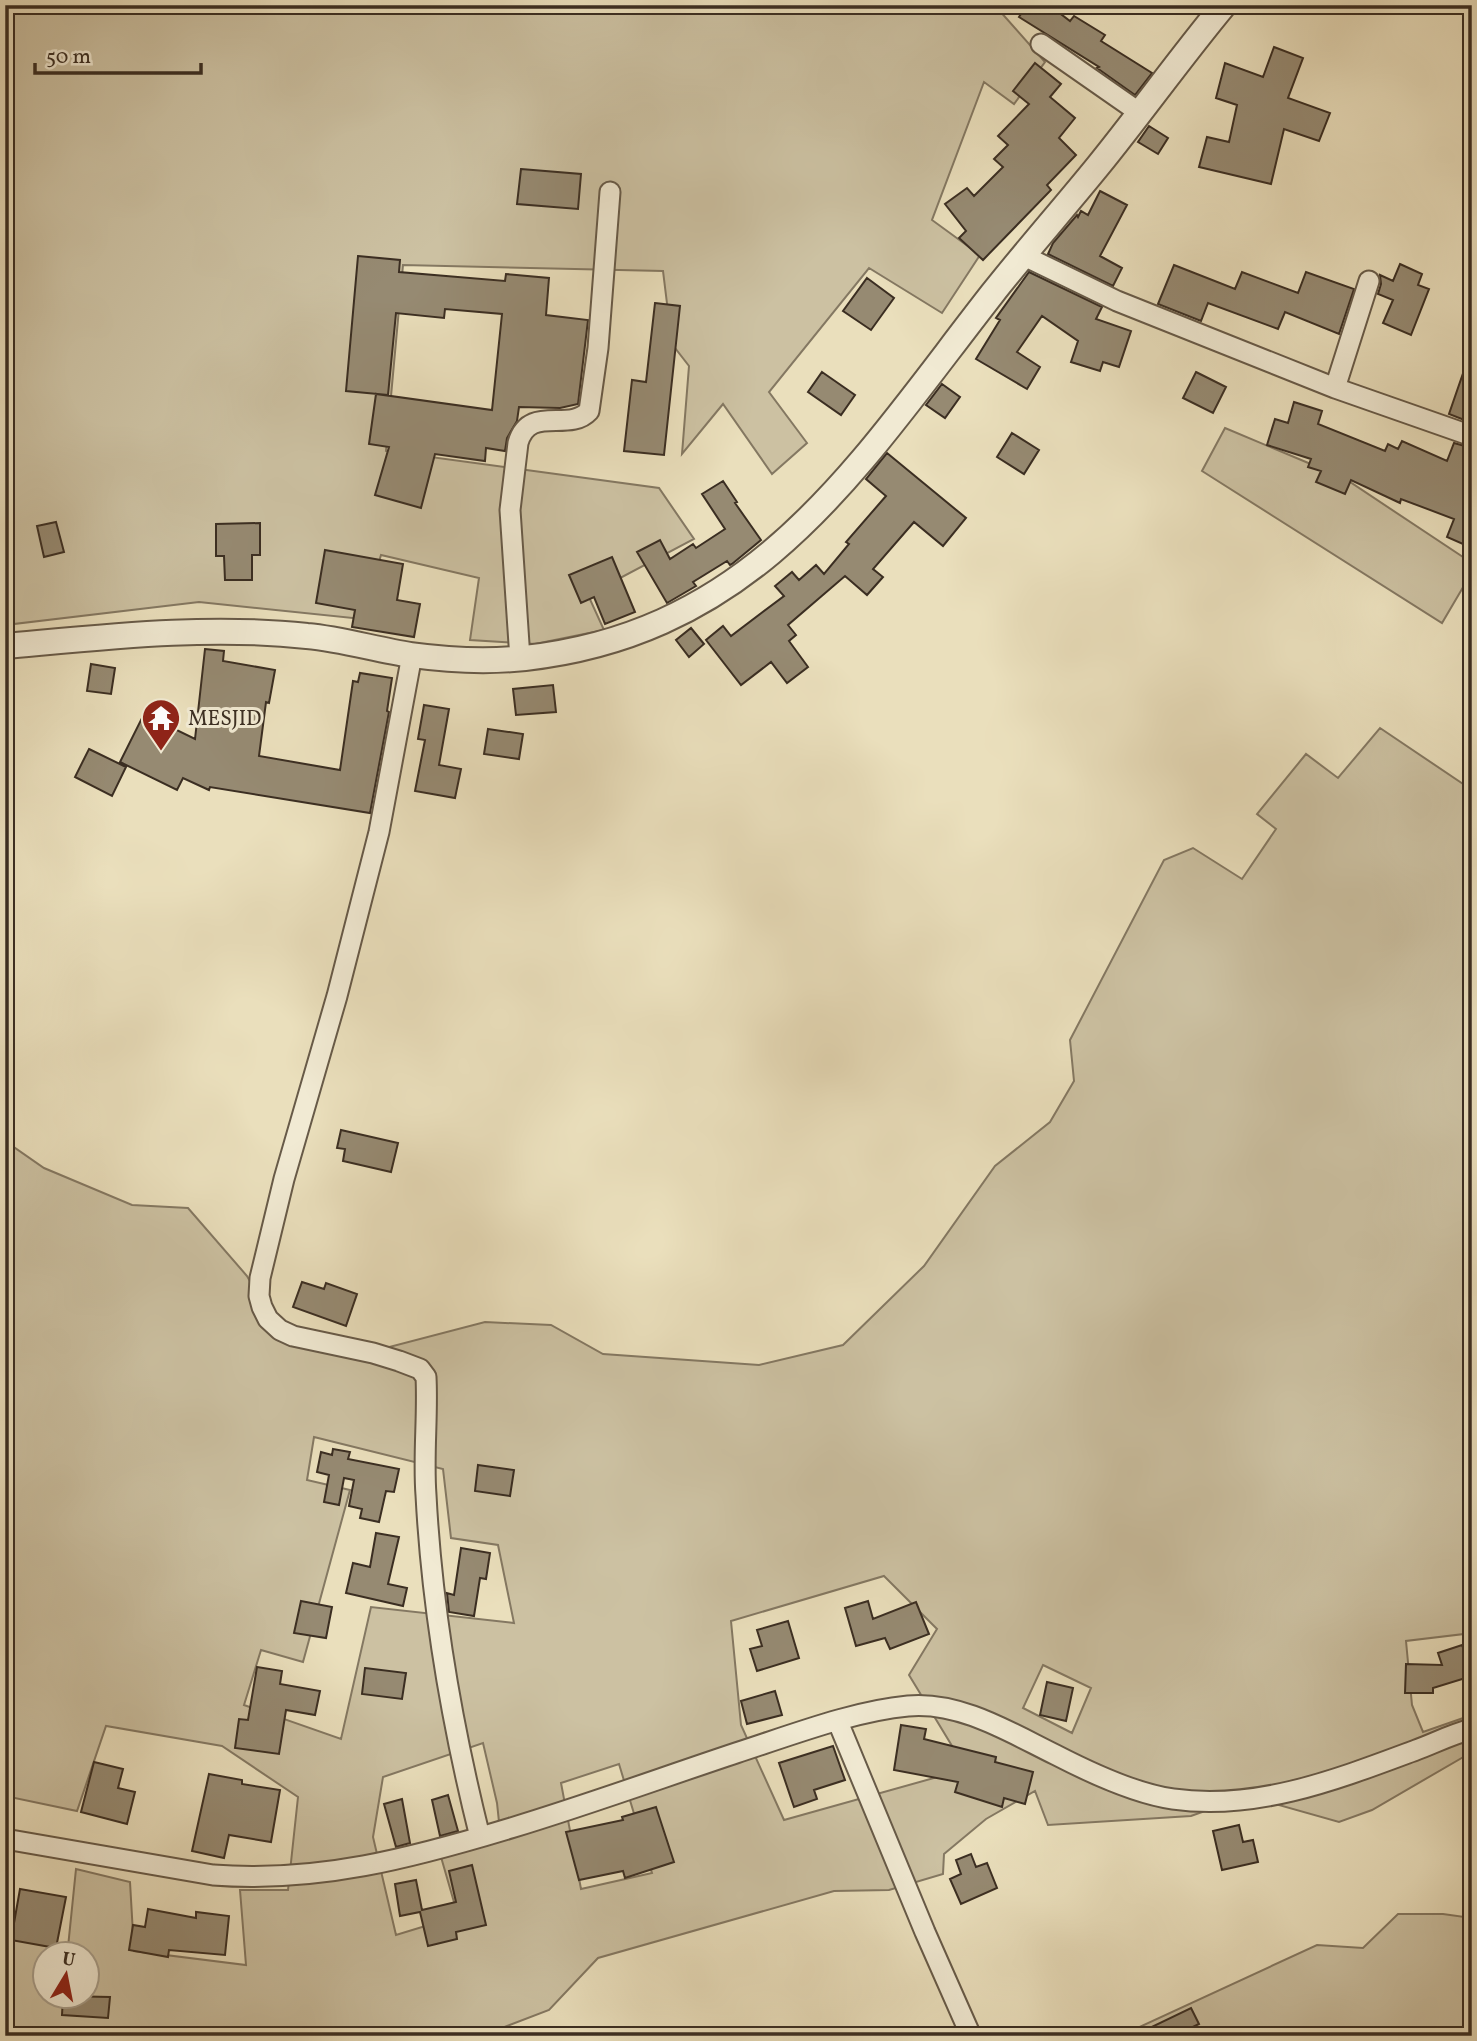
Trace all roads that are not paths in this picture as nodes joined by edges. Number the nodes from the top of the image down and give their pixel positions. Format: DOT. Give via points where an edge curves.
graph roads {
  1 [pos="1224,5"];
  2 [pos="1041,44"];
  3 [pos="1140,113"];
  4 [pos="610,192"];
  5 [pos="1023,255"];
  6 [pos="1369,281"];
  7 [pos="1335,388"];
  8 [pos="1472,436"];
  9 [pos="5,646"];
  10 [pos="412,655"];
  11 [pos="520,659"];
  12 [pos="838,1722"];
  13 [pos="1472,1729"];
  14 [pos="480,1837"];
  15 [pos="5,1839"];
  16 [pos="971,2036"];
  1 -- 3 [label="street"];
  2 -- 3 [label="street"];
  3 -- 5 [label="street"];
  4 -- 11 [label="street" via="589,411 580,419 538,422 520,433 518,443 510,510"];
  5 -- 7 [label="street" via="1117,301"];
  5 -- 11 [label="street" via="846,480 778,548 697,605 656,625 615,640"];
  6 -- 7 [label="street"];
  7 -- 8 [label="street"];
  9 -- 10 [label="street" via="230,631 311,636"];
  10 -- 11 [label="street"];
  10 -- 14 [label="street" via="379,832 284,1179 259,1296 268,1319 280,1330 399,1361 420,1369 426,1377 426,1494 436,1607 462,1766"];
  12 -- 13 [label="street" via="904,1706 941,1707 995,1725 1135,1789 1171,1799 1224,1802 1284,1793"];
  12 -- 14 [label="street"];
  12 -- 16 [label="street"];
  14 -- 15 [label="street" via="351,1869 248,1878"];
}
